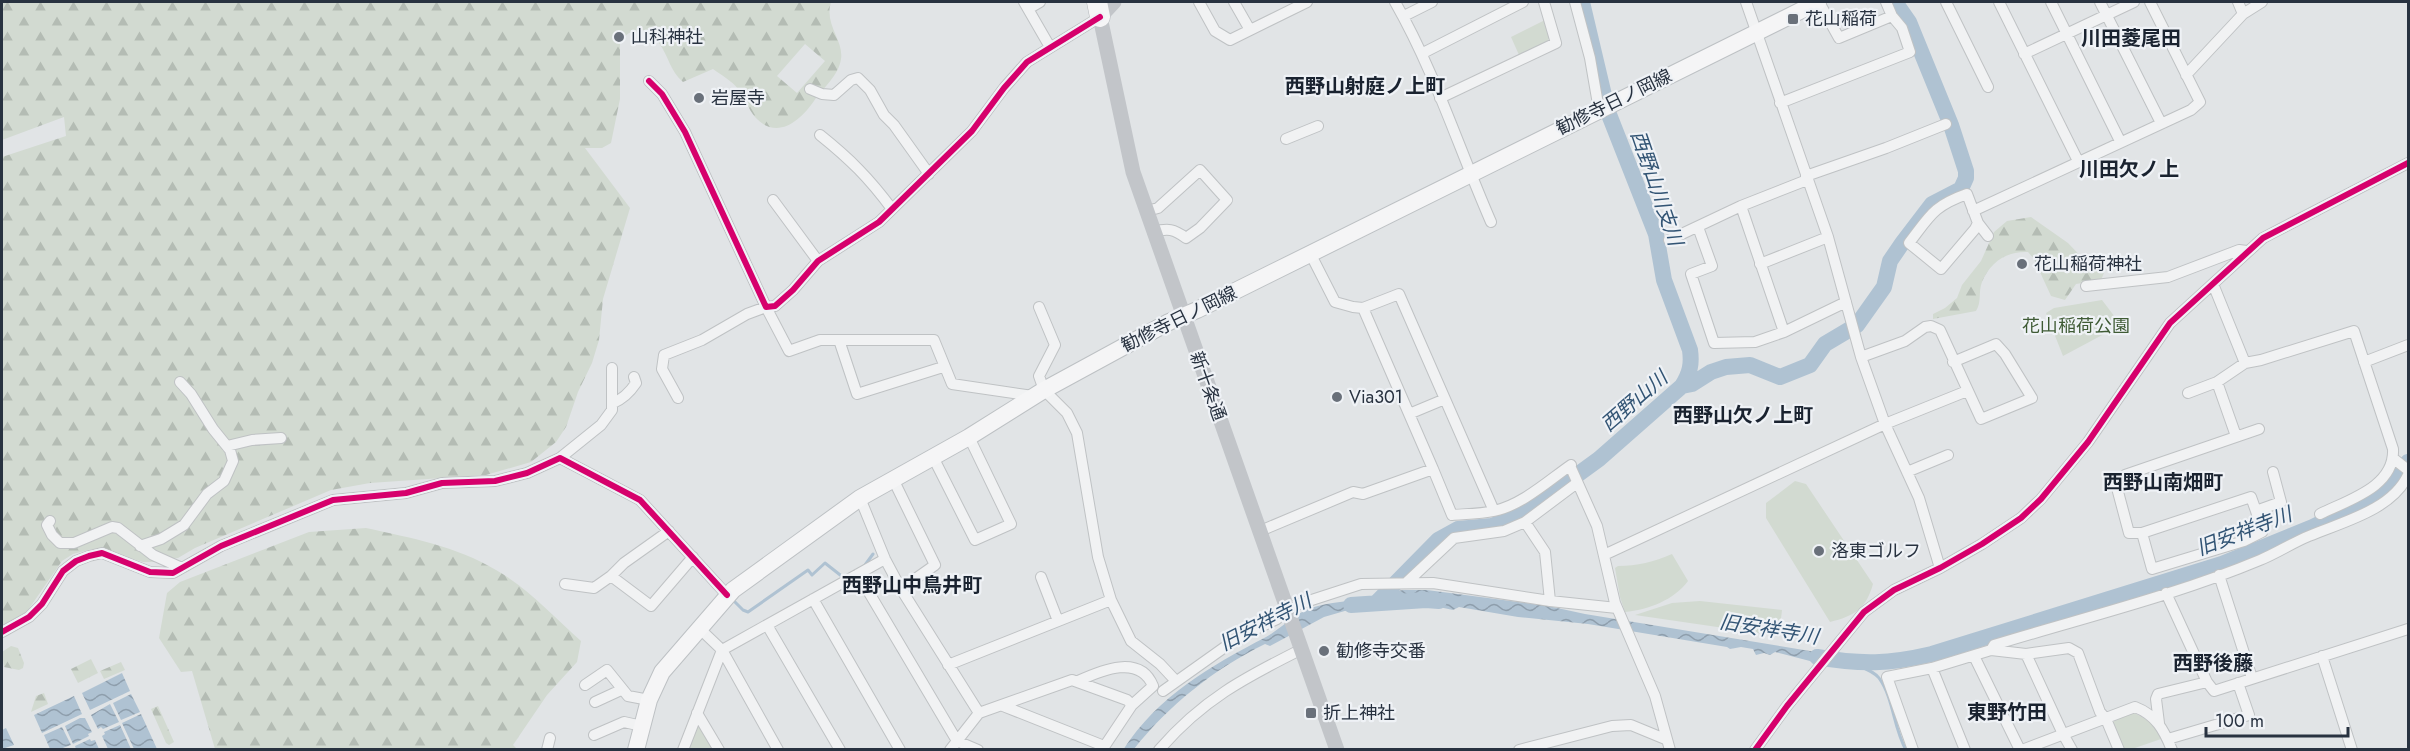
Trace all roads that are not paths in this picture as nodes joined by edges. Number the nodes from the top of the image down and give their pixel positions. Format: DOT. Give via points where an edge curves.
graph roads {
  1 [pos="1040,2"];
  2 [pos="1114,2"];
  3 [pos="1199,2"];
  4 [pos="1234,2"];
  5 [pos="1304,2"];
  6 [pos="1395,2"];
  7 [pos="1432,2"];
  8 [pos="1522,2"];
  9 [pos="1544,2"];
  10 [pos="1575,2"];
  11 [pos="1746,2"];
  12 [pos="1818,2"];
  13 [pos="1886,2"];
  14 [pos="1946,2"];
  15 [pos="1999,2"];
  16 [pos="2051,2"];
  17 [pos="2100,2"];
  18 [pos="2134,2"];
  19 [pos="2150,2"];
  20 [pos="2238,2"];
  21 [pos="2262,2"];
  22 [pos="1026,5"];
  23 [pos="1099,7"];
  24 [pos="2243,14"];
  25 [pos="2106,15"];
  26 [pos="1404,16"];
  27 [pos="1892,16"];
  28 [pos="1250,30"];
  29 [pos="1756,31"];
  30 [pos="2068,33"];
  31 [pos="1050,47"];
  32 [pos="1423,53"];
  33 [pos="2024,54"];
  34 [pos="2186,75"];
  35 [pos="649,81"];
  36 [pos="1988,87"];
  37 [pos="810,89"];
  38 [pos="1440,98"];
  39 [pos="1780,103"];
  40 [pos="1604,107"];
  41 [pos="2161,123"];
  42 [pos="1946,124"];
  43 [pos="1318,126"];
  44 [pos="820,135"];
  45 [pos="1286,139"];
  46 [pos="2120,141"];
  47 [pos="2078,161"];
  48 [pos="2409,163"];
  49 [pos="1470,173"];
  50 [pos="929,174"];
  51 [pos="1807,178"];
  52 [pos="773,200"];
  53 [pos="1741,206"];
  54 [pos="892,209"];
  55 [pos="1147,211"];
  56 [pos="1973,211"];
  57 [pos="1491,222"];
  58 [pos="1978,223"];
  59 [pos="1698,226"];
  60 [pos="1153,232"];
  61 [pos="1988,236"];
  62 [pos="1828,237"];
  63 [pos="1668,240"];
  64 [pos="2247,251"];
  65 [pos="1310,253"];
  66 [pos="818,261"];
  67 [pos="1760,264"];
  68 [pos="2213,284"];
  69 [pos="2086,286"];
  70 [pos="1846,302"];
  71 [pos="766,307"];
  72 [pos="1039,307"];
  73 [pos="1363,308"];
  74 [pos="1183,316"];
  75 [pos="1784,332"];
  76 [pos="839,340"];
  77 [pos="2409,345"];
  78 [pos="1861,357"];
  79 [pos="1953,362"];
  80 [pos="2364,362"];
  81 [pos="2245,363"];
  82 [pos="943,367"];
  83 [pos="612,368"];
  84 [pos="634,377"];
  85 [pos="180,382"];
  86 [pos="2217,382"];
  87 [pos="1967,391"];
  88 [pos="1038,393"];
  89 [pos="2188,393"];
  90 [pos="678,398"];
  91 [pos="1445,399"];
  92 [pos="613,403"];
  93 [pos="1410,414"];
  94 [pos="1885,424"];
  95 [pos="2259,429"];
  96 [pos="2236,436"];
  97 [pos="969,437"];
  98 [pos="281,438"];
  99 [pos="227,446"];
  100 [pos="1948,455"];
  101 [pos="933,457"];
  102 [pos="560,458"];
  103 [pos="2396,461"];
  104 [pos="1433,469"];
  105 [pos="2409,470"];
  106 [pos="1907,472"];
  107 [pos="2273,472"];
  108 [pos="2409,475"];
  109 [pos="893,478"];
  110 [pos="1576,482"];
  111 [pos="860,498"];
  112 [pos="1494,511"];
  113 [pos="2256,511"];
  114 [pos="2320,514"];
  115 [pos="50,521"];
  116 [pos="1525,522"];
  117 [pos="669,531"];
  118 [pos="1260,531"];
  119 [pos="2142,533"];
  120 [pos="140,546"];
  121 [pos="1604,555"];
  122 [pos="693,557"];
  123 [pos="885,559"];
  124 [pos="182,568"];
  125 [pos="1940,568"];
  126 [pos="858,574"];
  127 [pos="610,576"];
  128 [pos="2219,576"];
  129 [pos="1041,577"];
  130 [pos="1406,583"];
  131 [pos="565,584"];
  132 [pos="901,589"];
  133 [pos="2166,593"];
  134 [pos="727,595"];
  135 [pos="813,599"];
  136 [pos="1111,600"];
  137 [pos="1550,601"];
  138 [pos="1288,611"];
  139 [pos="1619,612"];
  140 [pos="1058,621"];
  141 [pos="767,625"];
  142 [pos="699,628"];
  143 [pos="2409,629"];
  144 [pos="2,632"];
  145 [pos="1300,643"];
  146 [pos="722,650"];
  147 [pos="1991,650"];
  148 [pos="2026,654"];
  149 [pos="1974,656"];
  150 [pos="2322,656"];
  151 [pos="948,665"];
  152 [pos="1932,668"];
  153 [pos="2252,678"];
  154 [pos="1175,680"];
  155 [pos="1078,681"];
  156 [pos="2207,682"];
  157 [pos="2238,683"];
  158 [pos="585,685"];
  159 [pos="621,690"];
  160 [pos="1163,691"];
  161 [pos="648,700"];
  162 [pos="595,702"];
  163 [pos="1132,705"];
  164 [pos="1003,706"];
  165 [pos="698,713"];
  166 [pos="979,713"];
  167 [pos="2106,719"];
  168 [pos="2159,723"];
  169 [pos="642,726"];
  170 [pos="2063,734"];
  171 [pos="594,735"];
  172 [pos="550,738"];
  173 [pos="1665,739"];
  174 [pos="2170,744"];
  175 [pos="953,746"];
  176 [pos="1103,748"];
  177 [pos="548,750"];
  178 [pos="636,750"];
  179 [pos="683,750"];
  180 [pos="718,750"];
  181 [pos="778,750"];
  182 [pos="840,750"];
  183 [pos="900,750"];
  184 [pos="978,750"];
  185 [pos="1159,750"];
  186 [pos="1337,750"];
  187 [pos="1519,750"];
  188 [pos="1670,750"];
  189 [pos="1755,750"];
  190 [pos="1913,750"];
  191 [pos="1965,750"];
  192 [pos="2021,750"];
  193 [pos="2072,750"];
  194 [pos="2119,750"];
  195 [pos="2352,750"];
  1 -- 22 [label="street"];
  2 -- 23 [label="main road"];
  3 -- 28 [label="street" via="1215,31 1230,40"];
  4 -- 28 [label="street"];
  5 -- 28 [label="street"];
  6 -- 26 [label="street"];
  7 -- 26 [label="street"];
  8 -- 32 [label="street"];
  9 -- 38 [label="street" via="1556,43"];
  10 -- 40 [label="street"];
  11 -- 29 [label="street"];
  12 -- 27 [label="street" via="1839,38"];
  12 -- 29 [label="main road, 勧修寺日ノ岡線"];
  13 -- 27 [label="street"];
  14 -- 36 [label="street"];
  15 -- 33 [label="street"];
  16 -- 30 [label="street"];
  17 -- 25 [label="street"];
  18 -- 25 [label="street"];
  19 -- 34 [label="street"];
  20 -- 24 [label="street"];
  21 -- 24 [label="street"];
  22 -- 31 [label="street"];
  23 -- 31 [label="street"];
  23 -- 55 [label="main road, 新十条通" via="1133,172"];
  24 -- 34 [label="street"];
  25 -- 30 [label="street"];
  25 -- 41 [label="street"];
  26 -- 32 [label="street"];
  27 -- 39 [label="street" via="1902,28 1910,52"];
  29 -- 39 [label="street"];
  29 -- 40 [label="main road, 勧修寺日ノ岡線"];
  30 -- 33 [label="street"];
  30 -- 46 [label="street"];
  31 -- 50 [label="street" via="1027,63 972,131"];
  32 -- 38 [label="street"];
  33 -- 47 [label="street"];
  34 -- 41 [label="street" via="2200,102"];
  35 -- 71 [label="street" via="662,94 688,139"];
  37 -- 50 [label="street" via="834,96 858,78"];
  38 -- 49 [label="street"];
  39 -- 51 [label="street"];
  40 -- 49 [label="main road, 勧修寺日ノ岡線"];
  41 -- 46 [label="street"];
  42 -- 51 [label="street"];
  43 -- 45 [label="street"];
  44 -- 54 [label="street" via="854,162"];
  46 -- 47 [label="street"];
  47 -- 56 [label="street"];
  48 -- 64 [label="street" via="2263,238"];
  49 -- 57 [label="street"];
  49 -- 65 [label="main road, 勧修寺日ノ岡線"];
  50 -- 54 [label="street"];
  51 -- 53 [label="street"];
  51 -- 62 [label="street"];
  52 -- 66 [label="street"];
  53 -- 59 [label="street"];
  53 -- 67 [label="street"];
  54 -- 66 [label="street" via="879,222"];
  55 -- 60 [label="main road, 新十条通"];
  55 -- 60 [label="street" via="1158,208 1200,170 1227,201 1185,238 1166,228"];
  56 -- 58 [label="street"];
  56 -- 58 [label="street" via="1967,194 1946,201 1909,243 1941,269"];
  58 -- 61 [label="street"];
  59 -- 63 [label="street"];
  59 -- 75 [label="street" via="1712,266 1691,274 1714,343 1755,342"];
  60 -- 74 [label="main road, 新十条通"];
  62 -- 67 [label="street"];
  62 -- 70 [label="street"];
  64 -- 68 [label="street"];
  64 -- 69 [label="street" via="2239,250 2168,277"];
  65 -- 73 [label="street" via="1335,302"];
  65 -- 74 [label="main road, 勧修寺日ノ岡線"];
  66 -- 71 [label="street" via="775,306"];
  67 -- 75 [label="street"];
  68 -- 81 [label="street"];
  68 -- 125 [label="street" via="2170,322 2088,442 2041,499 2021,518"];
  70 -- 75 [label="street"];
  70 -- 78 [label="street"];
  71 -- 76 [label="street" via="789,351 820,340"];
  71 -- 90 [label="street" via="664,355 662,369"];
  72 -- 88 [label="street" via="1055,345 1039,376"];
  73 -- 91 [label="street" via="1399,294"];
  73 -- 93 [label="street"];
  74 -- 88 [label="main road, 勧修寺日ノ岡線"];
  74 -- 118 [label="main road, 新十条通"];
  76 -- 82 [label="street" via="934,340"];
  76 -- 82 [label="street" via="857,394"];
  77 -- 80 [label="street"];
  78 -- 79 [label="street" via="1905,341 1931,326 1940,330"];
  78 -- 94 [label="street"];
  79 -- 87 [label="street"];
  79 -- 87 [label="street" via="1996,344 2032,398 1981,419"];
  80 -- 81 [label="street" via="2354,331"];
  80 -- 103 [label="street"];
  81 -- 86 [label="street"];
  82 -- 88 [label="street" via="951,384"];
  83 -- 92 [label="street"];
  84 -- 92 [label="street" via="634,387"];
  85 -- 99 [label="street"];
  86 -- 89 [label="street"];
  86 -- 96 [label="street"];
  87 -- 94 [label="street"];
  88 -- 97 [label="main road, 勧修寺日ノ岡線"];
  88 -- 136 [label="street" via="1067,413 1077,433 1098,557"];
  91 -- 93 [label="street"];
  91 -- 112 [label="street"];
  92 -- 102 [label="street" via="601,425"];
  93 -- 104 [label="street"];
  94 -- 106 [label="street"];
  94 -- 121 [label="street"];
  95 -- 96 [label="street"];
  96 -- 119 [label="street" via="2125,475 2117,488 2129,533"];
  97 -- 101 [label="main road, 勧修寺日ノ岡線"];
  97 -- 101 [label="street" via="1011,524 975,540"];
  98 -- 99 [label="street"];
  99 -- 120 [label="street" via="233,461 224,481 207,494 184,525"];
  100 -- 106 [label="street"];
  101 -- 109 [label="main road, 勧修寺日ノ岡線"];
  102 -- 117 [label="street" via="640,500"];
  102 -- 124 [label="street" via="495,481 442,483 406,493 333,500 221,546"];
  103 -- 105 [label="street"];
  103 -- 114 [label="street" via="2380,482"];
  104 -- 112 [label="street" via="1452,515"];
  104 -- 118 [label="street" via="1363,494 1353,492"];
  106 -- 125 [label="street"];
  107 -- 113 [label="street" via="2281,502"];
  108 -- 128 [label="street" via="2388,499 2370,510"];
  109 -- 111 [label="main road, 勧修寺日ノ岡線"];
  109 -- 132 [label="street" via="935,565"];
  110 -- 112 [label="street" via="1571,467 1516,503"];
  110 -- 116 [label="street"];
  110 -- 121 [label="street" via="1597,526"];
  111 -- 123 [label="street"];
  111 -- 134 [label="main road, 勧修寺日ノ岡線"];
  113 -- 119 [label="street" via="2251,497"];
  113 -- 119 [label="street" via="2262,532 2152,569"];
  115 -- 120 [label="street" via="47,528 64,544 112,527"];
  116 -- 130 [label="street" via="1504,531 1454,538"];
  116 -- 137 [label="street" via="1545,552"];
  117 -- 122 [label="street"];
  117 -- 127 [label="street"];
  118 -- 138 [label="main road, 新十条通"];
  120 -- 124 [label="street"];
  121 -- 139 [label="street"];
  122 -- 127 [label="street" via="651,606"];
  122 -- 134 [label="street"];
  123 -- 126 [label="street"];
  123 -- 132 [label="street"];
  124 -- 144 [label="street" via="173,573 150,572 102,553 76,561 57,577 36,610 23,622"];
  125 -- 189 [label="street" via="1894,590 1864,612"];
  126 -- 135 [label="street"];
  126 -- 175 [label="street"];
  127 -- 131 [label="street" via="594,588"];
  128 -- 133 [label="street"];
  128 -- 153 [label="street"];
  129 -- 140 [label="street"];
  130 -- 137 [label="street" via="1433,583"];
  130 -- 138 [label="street" via="1361,584"];
  132 -- 151 [label="street"];
  133 -- 147 [label="street" via="1994,645"];
  133 -- 156 [label="street"];
  134 -- 142 [label="main road, 勧修寺日ノ岡線"];
  135 -- 141 [label="street"];
  135 -- 183 [label="street"];
  136 -- 140 [label="street"];
  136 -- 154 [label="street" via="1131,641"];
  137 -- 139 [label="street"];
  138 -- 145 [label="main road, 新十条通"];
  138 -- 154 [label="street"];
  139 -- 173 [label="street" via="1655,696"];
  140 -- 151 [label="street"];
  141 -- 146 [label="street"];
  141 -- 182 [label="street"];
  142 -- 146 [label="street"];
  142 -- 161 [label="main road, 勧修寺日ノ岡線" via="662,672"];
  143 -- 150 [label="street"];
  145 -- 185 [label="street" via="1230,686 1184,722"];
  145 -- 186 [label="main road, 新十条通"];
  146 -- 165 [label="street"];
  146 -- 181 [label="street"];
  147 -- 148 [label="street"];
  147 -- 149 [label="street"];
  148 -- 167 [label="street" via="2069,648 2077,652"];
  148 -- 170 [label="street"];
  149 -- 152 [label="street"];
  149 -- 192 [label="street"];
  150 -- 153 [label="street"];
  150 -- 195 [label="street"];
  151 -- 166 [label="street"];
  152 -- 190 [label="street" via="1887,678"];
  152 -- 191 [label="street"];
  153 -- 157 [label="street"];
  154 -- 160 [label="street"];
  155 -- 163 [label="street"];
  155 -- 163 [label="street" via="1120,666 1137,669 1150,678 1153,686"];
  155 -- 164 [label="street"];
  156 -- 157 [label="street" via="2214,691"];
  156 -- 168 [label="street" via="2158,694"];
  157 -- 174 [label="street" via="2249,715"];
  158 -- 159 [label="street" via="607,670"];
  159 -- 161 [label="street" via="628,696"];
  159 -- 162 [label="street"];
  161 -- 169 [label="main road, 勧修寺日ノ岡線"];
  163 -- 176 [label="street"];
  164 -- 166 [label="street"];
  164 -- 176 [label="street"];
  165 -- 179 [label="street"];
  165 -- 180 [label="street"];
  166 -- 175 [label="street"];
  167 -- 168 [label="street" via="2135,707"];
  167 -- 170 [label="street"];
  167 -- 194 [label="street"];
  168 -- 174 [label="street"];
  169 -- 171 [label="street" via="624,722"];
  169 -- 178 [label="main road, 勧修寺日ノ岡線"];
  170 -- 192 [label="street"];
  170 -- 193 [label="street"];
  172 -- 177 [label="street"];
  173 -- 187 [label="street" via="1631,725 1612,726"];
  173 -- 188 [label="street"];
  175 -- 184 [label="street"];
}
